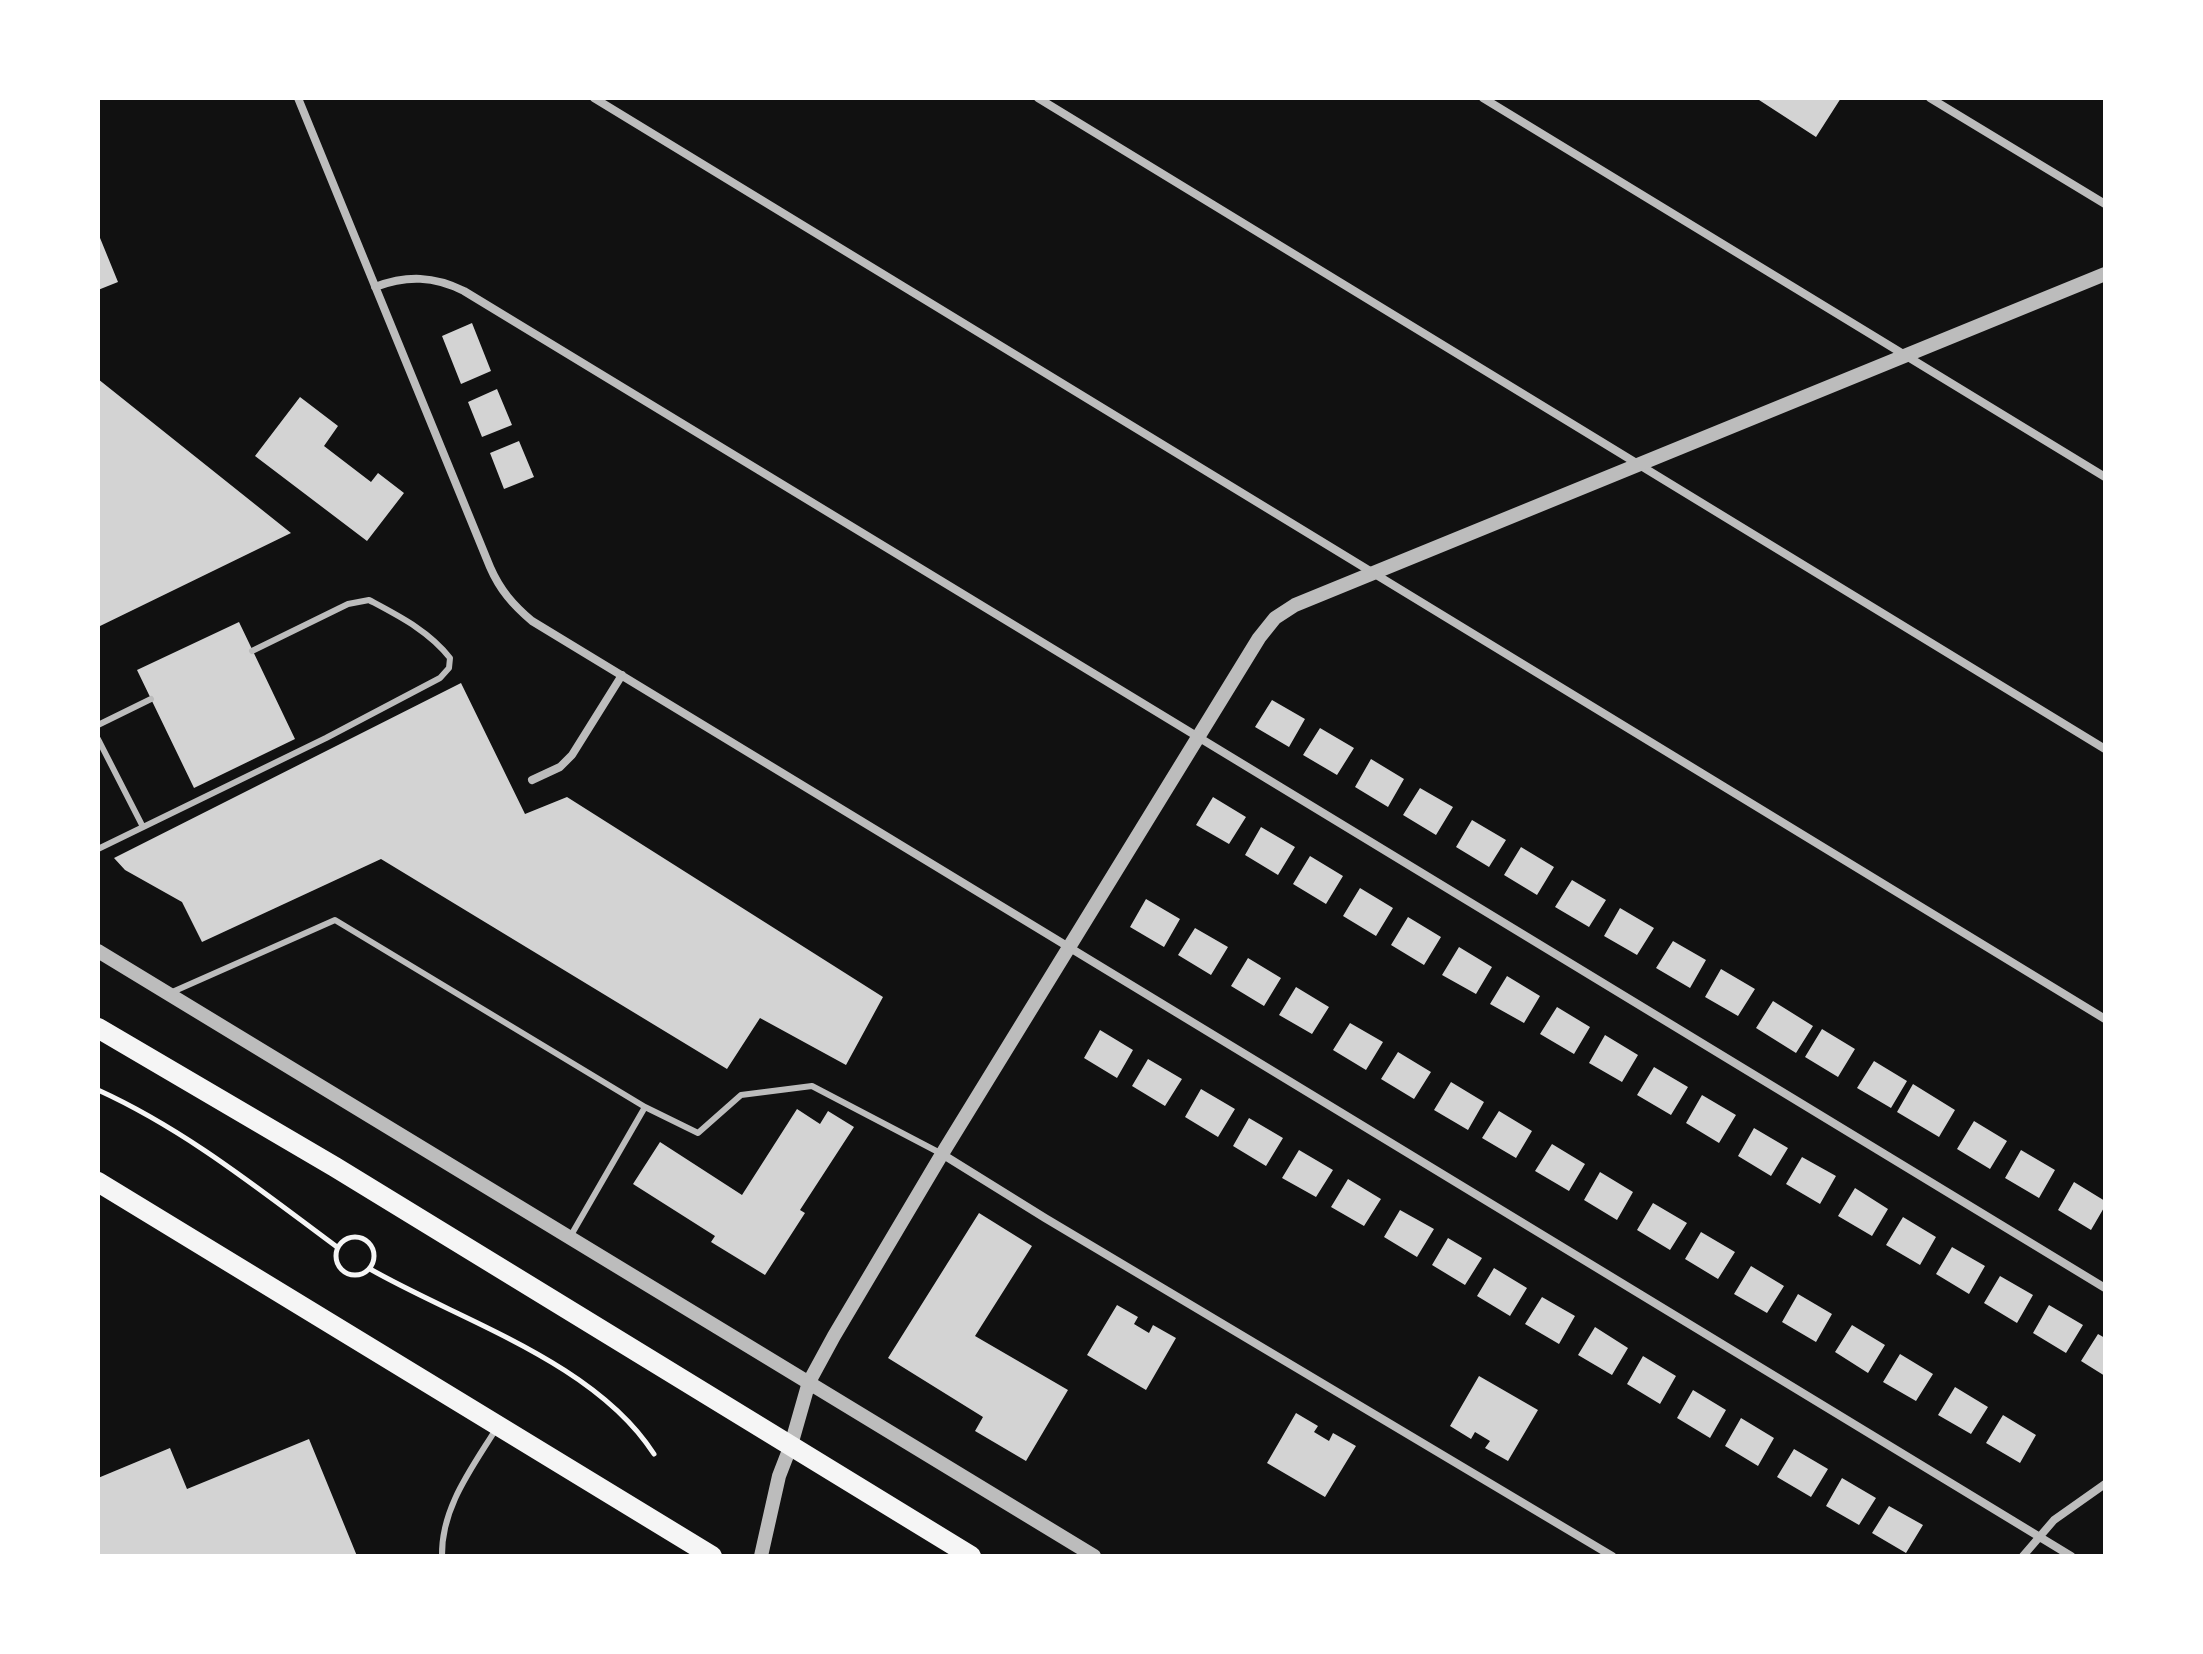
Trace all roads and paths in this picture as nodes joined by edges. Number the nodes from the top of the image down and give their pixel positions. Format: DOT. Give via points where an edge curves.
graph roads {
  1 [pos="298,98"];
  2 [pos="594,98"];
  3 [pos="1038,98"];
  4 [pos="1483,98"];
  5 [pos="1930,98"];
  6 [pos="2105,204"];
  7 [pos="2105,274"];
  8 [pos="375,287"];
  9 [pos="1906,355"];
  10 [pos="1640,464"];
  11 [pos="2105,477"];
  12 [pos="1373,573"];
  13 [pos="252,651"];
  14 [pos="622,675"];
  15 [pos="151,699"];
  16 [pos="98,725"];
  17 [pos="1198,737"];
  18 [pos="98,739"];
  19 [pos="2105,749"];
  20 [pos="532,780"];
  21 [pos="143,827"];
  22 [pos="98,849"];
  23 [pos="1069,947"];
  24 [pos="98,951"];
  25 [pos="167,994"];
  26 [pos="2105,1019"];
  27 [pos="98,1028"];
  28 [pos="98,1090"];
  29 [pos="645,1107"];
  30 [pos="942,1154"];
  31 [pos="98,1182"];
  32 [pos="570,1237"];
  33 [pos="337,1247"];
  34 [pos="370,1269"];
  35 [pos="2105,1288"];
  36 [pos="809,1382"];
  37 [pos="498,1426"];
  38 [pos="791,1445"];
  39 [pos="654,1454"];
  40 [pos="2105,1484"];
  41 [pos="2038,1536"];
  42 [pos="442,1556"];
  43 [pos="712,1556"];
  44 [pos="761,1556"];
  45 [pos="971,1556"];
  46 [pos="1094,1556"];
  47 [pos="1612,1556"];
  48 [pos="2023,1556"];
  49 [pos="2071,1556"];
  1 -- 8 [label="street"];
  2 -- 12 [label="street"];
  3 -- 10 [label="street"];
  4 -- 9 [label="street"];
  5 -- 6 [label="street"];
  7 -- 9 [label="street"];
  8 -- 14 [label="street" via="497,584 532,621"];
  8 -- 17 [label="street" via="409,278 464,291"];
  9 -- 10 [label="street"];
  9 -- 11 [label="street"];
  10 -- 12 [label="street"];
  10 -- 19 [label="street"];
  12 -- 17 [label="street" via="1275,618"];
  12 -- 26 [label="street"];
  13 -- 21 [label="lane" via="348,604 369,600 416,626 450,658 440,678"];
  14 -- 20 [label="street" via="572,755"];
  14 -- 23 [label="street"];
  15 -- 16 [label="lane"];
  17 -- 23 [label="street"];
  17 -- 35 [label="street"];
  18 -- 21 [label="lane"];
  21 -- 22 [label="lane"];
  23 -- 30 [label="street"];
  23 -- 41 [label="street"];
  24 -- 25 [label="street"];
  25 -- 29 [label="lane" via="335,920"];
  25 -- 32 [label="street"];
  27 -- 38 [label="main road"];
  28 -- 33 [label="path" via="200,1147"];
  29 -- 30 [label="lane" via="698,1133 741,1095 812,1086"];
  29 -- 32 [label="lane"];
  30 -- 36 [label="street"];
  30 -- 47 [label="street"];
  31 -- 37 [label="main road"];
  32 -- 36 [label="street"];
  33 -- 34 [label="path" via="336,1263 347,1274"];
  33 -- 34 [label="path" via="350,1237 366,1240 374,1253"];
  34 -- 39 [label="path" via="556,1366 621,1414"];
  36 -- 38 [label="street"];
  36 -- 46 [label="street"];
  37 -- 42 [label="lane" via="456,1495"];
  37 -- 43 [label="main road"];
  38 -- 44 [label="street"];
  38 -- 45 [label="main road"];
  40 -- 41 [label="street"];
  41 -- 48 [label="street"];
  41 -- 49 [label="street"];
}
